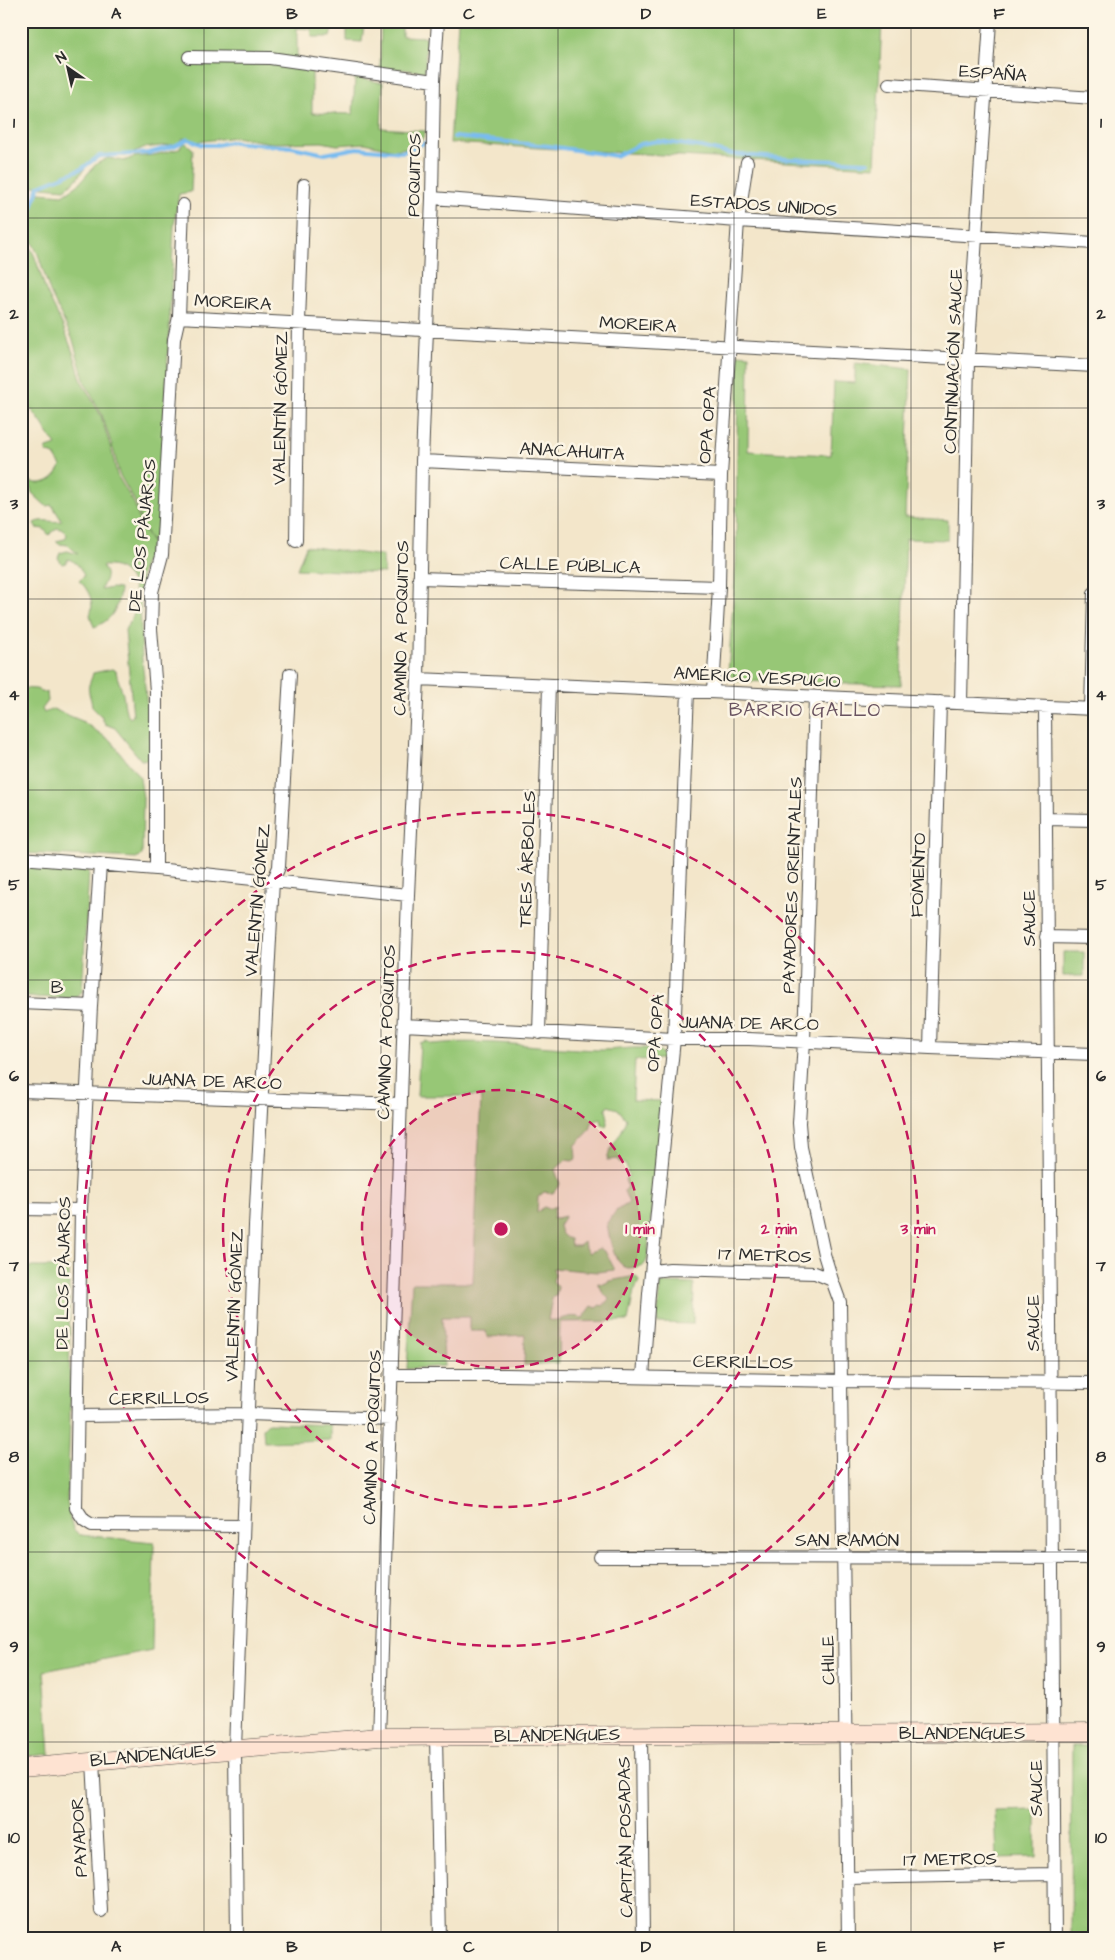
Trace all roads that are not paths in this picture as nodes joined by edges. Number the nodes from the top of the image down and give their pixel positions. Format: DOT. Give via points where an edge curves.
graph roads {
  1 [pos="438,21"];
  2 [pos="990,21"];
  3 [pos="189,57"];
  4 [pos="434,81"];
  5 [pos="889,84"];
  6 [pos="985,90"];
  7 [pos="1094,98"];
  8 [pos="747,162"];
  9 [pos="304,185"];
  10 [pos="432,198"];
  11 [pos="183,205"];
  12 [pos="738,221"];
  13 [pos="975,235"];
  14 [pos="1094,243"];
  15 [pos="179,317"];
  16 [pos="299,322"];
  17 [pos="426,329"];
  18 [pos="730,348"];
  19 [pos="968,361"];
  20 [pos="1094,366"];
  21 [pos="422,461"];
  22 [pos="721,475"];
  23 [pos="296,541"];
  24 [pos="419,578"];
  25 [pos="719,587"];
  26 [pos="1094,593"];
  27 [pos="290,674"];
  28 [pos="418,679"];
  29 [pos="549,685"];
  30 [pos="688,691"];
  31 [pos="713,691"];
  32 [pos="815,698"];
  33 [pos="940,702"];
  34 [pos="961,703"];
  35 [pos="1045,707"];
  36 [pos="1092,709"];
  37 [pos="1046,819"];
  38 [pos="1094,820"];
  39 [pos="21,858"];
  40 [pos="100,864"];
  41 [pos="156,869"];
  42 [pos="273,881"];
  43 [pos="408,895"];
  44 [pos="1046,937"];
  45 [pos="1094,938"];
  46 [pos="21,1003"];
  47 [pos="91,1006"];
  48 [pos="403,1025"];
  49 [pos="539,1034"];
  50 [pos="674,1040"];
  51 [pos="804,1041"];
  52 [pos="930,1048"];
  53 [pos="1049,1053"];
  54 [pos="1094,1054"];
  55 [pos="21,1091"];
  56 [pos="87,1093"];
  57 [pos="261,1100"];
  58 [pos="401,1104"];
  59 [pos="21,1208"];
  60 [pos="82,1210"];
  61 [pos="653,1272"];
  62 [pos="832,1280"];
  63 [pos="392,1375"];
  64 [pos="643,1377"];
  65 [pos="842,1381"];
  66 [pos="1051,1382"];
  67 [pos="1094,1382"];
  68 [pos="247,1414"];
  69 [pos="78,1416"];
  70 [pos="391,1418"];
  71 [pos="243,1526"];
  72 [pos="600,1557"];
  73 [pos="844,1557"];
  74 [pos="1052,1558"];
  75 [pos="1094,1558"];
  76 [pos="1054,1732"];
  77 [pos="1094,1732"];
  78 [pos="641,1734"];
  79 [pos="846,1734"];
  80 [pos="436,1736"];
  81 [pos="379,1737"];
  82 [pos="235,1748"];
  83 [pos="93,1761"];
  84 [pos="21,1768"];
  85 [pos="1054,1874"];
  86 [pos="847,1878"];
  87 [pos="101,1911"];
  88 [pos="237,1939"];
  89 [pos="440,1939"];
  90 [pos="644,1939"];
  91 [pos="848,1939"];
  92 [pos="1056,1939"];
  1 -- 4 [label="street, POQUITOS"];
  2 -- 6 [label="street, CONTINUACIÓN SAUCE"];
  3 -- 4 [label="street" via="270,58"];
  4 -- 10 [label="street, POQUITOS"];
  5 -- 6 [label="street, ESPAÑA"];
  6 -- 7 [label="street, ESPAÑA"];
  6 -- 13 [label="street, CONTINUACIÓN SAUCE"];
  8 -- 12 [label="street, OPA OPA"];
  9 -- 16 [label="street, VALENTÍN GÓMEZ"];
  10 -- 12 [label="street, ESTADOS UNIDOS"];
  10 -- 17 [label="street, POQUITOS"];
  11 -- 15 [label="street, DE LOS PÁJAROS"];
  12 -- 13 [label="street, ESTADOS UNIDOS"];
  12 -- 18 [label="street, OPA OPA"];
  13 -- 14 [label="street, ESTADOS UNIDOS"];
  13 -- 19 [label="street, CONTINUACIÓN SAUCE"];
  15 -- 16 [label="street, MOREIRA"];
  15 -- 41 [label="street, DE LOS PÁJAROS" via="174,339 162,555 152,592 156,691"];
  16 -- 17 [label="street, MOREIRA"];
  16 -- 23 [label="street, VALENTÍN GÓMEZ"];
  17 -- 18 [label="street, MOREIRA"];
  17 -- 21 [label="street, CAMINO A POQUITOS"];
  18 -- 19 [label="street, MOREIRA"];
  18 -- 22 [label="street, OPA OPA"];
  19 -- 20 [label="street, MOREIRA"];
  19 -- 34 [label="street, CONTINUACIÓN SAUCE"];
  21 -- 22 [label="street, ANACAHUITA"];
  21 -- 24 [label="street, CAMINO A POQUITOS"];
  22 -- 25 [label="street, OPA OPA"];
  24 -- 25 [label="street, CALLE PÚBLICA"];
  24 -- 28 [label="street, CAMINO A POQUITOS"];
  25 -- 31 [label="street, OPA OPA"];
  26 -- 36 [label="street"];
  27 -- 42 [label="street, VALENTÍN GÓMEZ" via="279,867"];
  28 -- 29 [label="street, AMÉRICO VESPUCIO"];
  28 -- 43 [label="street, CAMINO A POQUITOS"];
  29 -- 30 [label="street, AMÉRICO VESPUCIO"];
  29 -- 49 [label="street, TRES ÁRBOLES"];
  30 -- 31 [label="street, AMÉRICO VESPUCIO"];
  30 -- 50 [label="street, OPA OPA"];
  31 -- 32 [label="street, AMÉRICO VESPUCIO"];
  32 -- 33 [label="street, AMÉRICO VESPUCIO"];
  32 -- 51 [label="street, PAYADORES ORIENTALES"];
  33 -- 34 [label="street, AMÉRICO VESPUCIO"];
  33 -- 52 [label="street, FOMENTO"];
  34 -- 35 [label="street, AMÉRICO VESPUCIO"];
  35 -- 36 [label="street, AMÉRICO VESPUCIO"];
  35 -- 37 [label="street, SAUCE"];
  37 -- 38 [label="street"];
  37 -- 44 [label="street, SAUCE"];
  39 -- 40 [label="street"];
  40 -- 41 [label="street"];
  40 -- 47 [label="street, DE LOS PÁJAROS"];
  41 -- 42 [label="street"];
  42 -- 43 [label="street"];
  42 -- 57 [label="street, VALENTÍN GÓMEZ"];
  43 -- 48 [label="street, CAMINO A POQUITOS"];
  44 -- 45 [label="street"];
  44 -- 53 [label="street, SAUCE"];
  46 -- 47 [label="street, B"];
  47 -- 56 [label="street, DE LOS PÁJAROS"];
  48 -- 49 [label="street, JUANA DE ARCO"];
  48 -- 58 [label="street, CAMINO A POQUITOS"];
  49 -- 50 [label="street, JUANA DE ARCO"];
  50 -- 51 [label="street, JUANA DE ARCO" via="749,1038"];
  50 -- 61 [label="street, OPA OPA"];
  51 -- 52 [label="street, JUANA DE ARCO"];
  51 -- 62 [label="street, PAYADORES ORIENTALES" via="799,1123"];
  52 -- 53 [label="street, JUANA DE ARCO"];
  53 -- 54 [label="street, JUANA DE ARCO"];
  53 -- 66 [label="street, SAUCE"];
  55 -- 56 [label="street, JUANA DE ARCO"];
  56 -- 57 [label="street, JUANA DE ARCO"];
  56 -- 60 [label="street, DE LOS PÁJAROS"];
  57 -- 58 [label="street, JUANA DE ARCO"];
  57 -- 68 [label="street, VALENTÍN GÓMEZ"];
  58 -- 63 [label="street, CAMINO A POQUITOS"];
  59 -- 60 [label="street"];
  60 -- 69 [label="street, DE LOS PÁJAROS"];
  61 -- 62 [label="street, 17 METROS" via="670,1269 815,1273"];
  61 -- 64 [label="street, OPA OPA"];
  62 -- 65 [label="street, 17 METROS" via="840,1302"];
  63 -- 64 [label="street, CERRILLOS"];
  63 -- 70 [label="street, CAMINO A POQUITOS"];
  64 -- 65 [label="street, CERRILLOS"];
  65 -- 66 [label="street, CERRILLOS"];
  65 -- 73 [label="street, CHILE"];
  66 -- 67 [label="street, CERRILLOS"];
  66 -- 74 [label="street, SAUCE"];
  68 -- 69 [label="street, CERRILLOS"];
  68 -- 70 [label="street, CERRILLOS"];
  68 -- 71 [label="street, VALENTÍN GÓMEZ"];
  69 -- 71 [label="street, DE LOS PÁJAROS" via="75,1499 76,1508 84,1520 92,1525"];
  70 -- 81 [label="street, CAMINO A POQUITOS"];
  71 -- 82 [label="street, VALENTÍN GÓMEZ"];
  72 -- 73 [label="street, SAN RAMÓN"];
  73 -- 74 [label="street, SAN RAMÓN"];
  73 -- 79 [label="street, CHILE"];
  74 -- 75 [label="street, SAN RAMÓN"];
  74 -- 76 [label="street, SAUCE"];
  76 -- 77 [label="street, BLANDENGUES"];
  76 -- 79 [label="street, BLANDENGUES"];
  76 -- 85 [label="street, SAUCE"];
  78 -- 79 [label="street, BLANDENGUES"];
  78 -- 80 [label="street, BLANDENGUES"];
  78 -- 90 [label="street, CAPITÁN POSADAS"];
  79 -- 86 [label="street, CHILE"];
  80 -- 81 [label="street, BLANDENGUES"];
  80 -- 89 [label="street"];
  81 -- 82 [label="street, BLANDENGUES"];
  82 -- 83 [label="street, BLANDENGUES"];
  82 -- 88 [label="street, VALENTÍN GÓMEZ"];
  83 -- 84 [label="street, BLANDENGUES"];
  83 -- 87 [label="street, PAYADOR"];
  85 -- 86 [label="street, 17 METROS"];
  85 -- 92 [label="street, SAUCE"];
  86 -- 91 [label="street, CHILE"];
}
